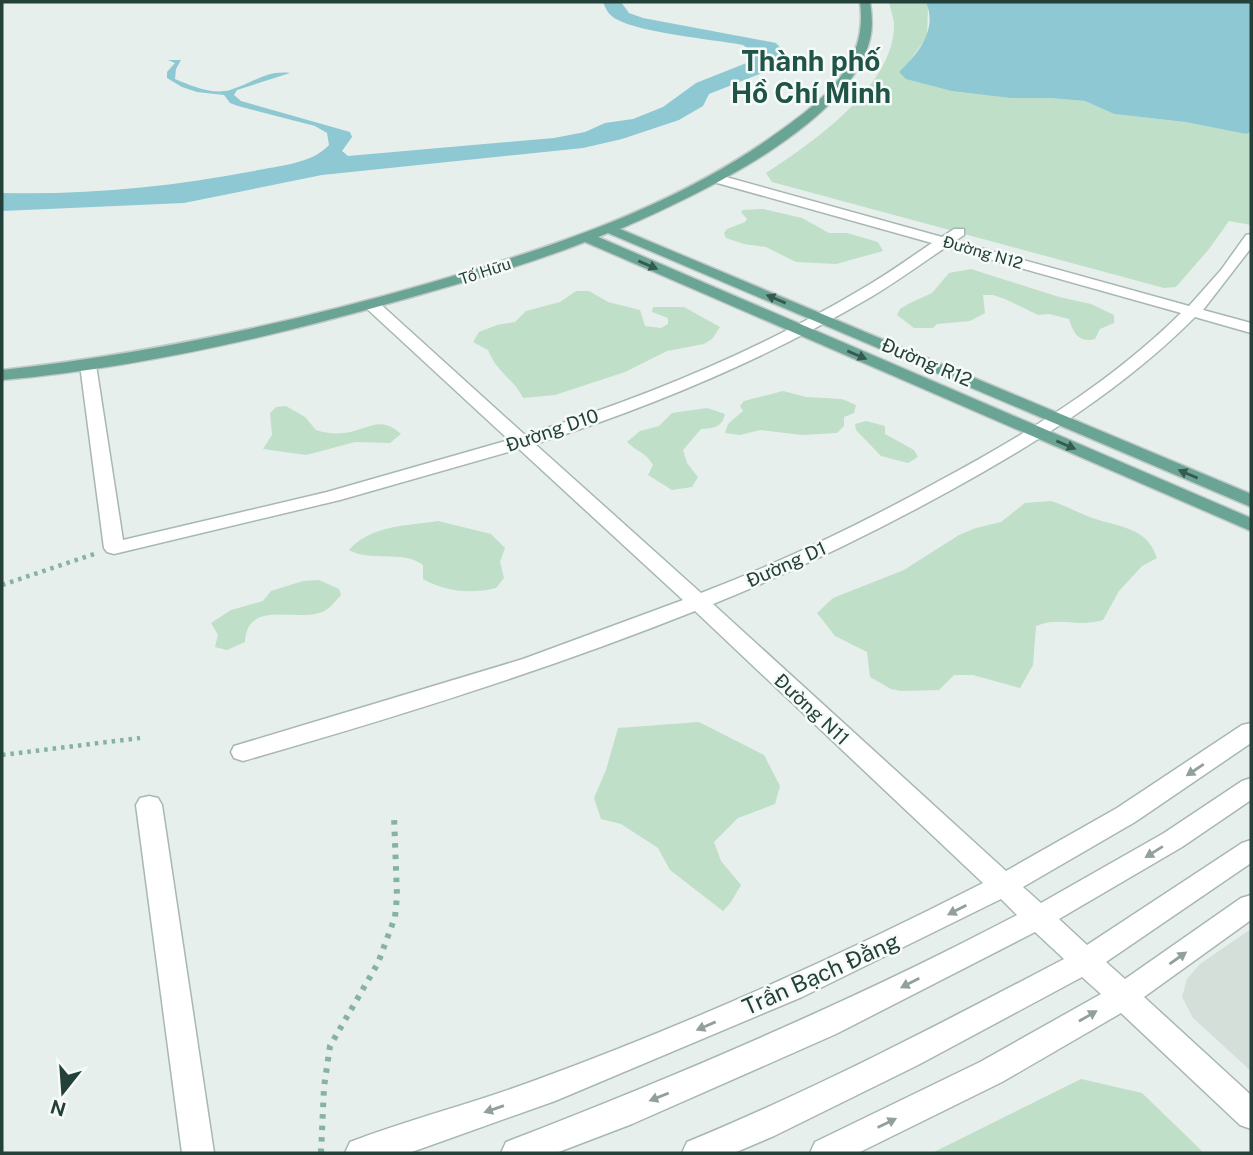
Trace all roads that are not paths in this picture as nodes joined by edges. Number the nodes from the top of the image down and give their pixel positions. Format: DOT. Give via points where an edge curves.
graph roads {
  1 [pos="865,2"];
  2 [pos="715,178"];
  3 [pos="607,228"];
  4 [pos="586,237"];
  5 [pos="952,237"];
  6 [pos="1251,238"];
  7 [pos="370,304"];
  8 [pos="1193,311"];
  9 [pos="821,318"];
  10 [pos="1251,327"];
  11 [pos="799,330"];
  12 [pos="88,365"];
  13 [pos="2,375"];
  14 [pos="1058,419"];
  15 [pos="1037,433"];
  16 [pos="520,442"];
  17 [pos="1251,500"];
  18 [pos="1251,525"];
  19 [pos="698,602"];
  20 [pos="1251,731"];
  21 [pos="243,752"];
  22 [pos="1251,787"];
  23 [pos="149,805"];
  24 [pos="1251,850"];
  25 [pos="1003,886"];
  26 [pos="1251,905"];
  27 [pos="1039,919"];
  28 [pos="1084,962"];
  29 [pos="1122,997"];
  30 [pos="1251,1115"];
  31 [pos="198,1153"];
  32 [pos="361,1153"];
  33 [pos="517,1153"];
  34 [pos="698,1153"];
  35 [pos="826,1153"];
  1 -- 2 [label="main road, Tố Hữu" via="865,37 838,89 781,137"];
  2 -- 3 [label="main road, Tố Hữu"];
  2 -- 5 [label="street, Đường N12"];
  3 -- 4 [label="main road, Tố Hữu"];
  9 -- 3 [label="main road, Đường R12, one-way"];
  4 -- 7 [label="main road, Tố Hữu"];
  4 -- 11 [label="main road, Đường R12, one-way"];
  5 -- 8 [label="street, Đường N12"];
  5 -- 9 [label="street, Đường D10"];
  6 -- 8 [label="street, Đường D1"];
  7 -- 12 [label="main road, Tố Hữu" via="230,339"];
  7 -- 16 [label="street, Đường N11"];
  8 -- 10 [label="street, Đường N12"];
  8 -- 14 [label="street, Đường D1" via="1113,381"];
  9 -- 11 [label="street, Đường D10"];
  9 -- 14 [label="main road, Đường R12"];
  11 -- 15 [label="main road, Đường R12, one-way"];
  11 -- 16 [label="street, Đường D10" via="662,390"];
  12 -- 13 [label="main road, Tố Hữu"];
  12 -- 16 [label="street, Đường D10" via="114,548 339,494"];
  14 -- 15 [label="street, Đường D1"];
  17 -- 14 [label="main road, Đường R12, one-way"];
  15 -- 18 [label="main road, Đường R12, one-way"];
  15 -- 19 [label="street, Đường D1" via="826,548"];
  16 -- 19 [label="street, Đường N11"];
  19 -- 21 [label="street, Đường D1" via="454,690"];
  19 -- 25 [label="street, Đường N11"];
  20 -- 25 [label="street, Trần Bạch Đằng, one-way" via="1112,825"];
  22 -- 27 [label="street, one-way" via="1130,867"];
  23 -- 31 [label="street"];
  24 -- 28 [label="street"];
  25 -- 27 [label="street, Đường N11"];
  25 -- 32 [label="street, Trần Bạch Đằng, one-way" via="868,955 650,1050"];
  29 -- 26 [label="street, one-way"];
  27 -- 28 [label="street, Đường N11"];
  27 -- 33 [label="street, one-way" via="731,1068"];
  28 -- 29 [label="street, Đường N11"];
  28 -- 34 [label="street" via="907,1056"];
  29 -- 30 [label="street, Đường N11"];
  35 -- 29 [label="street, one-way" via="991,1072"];
}
